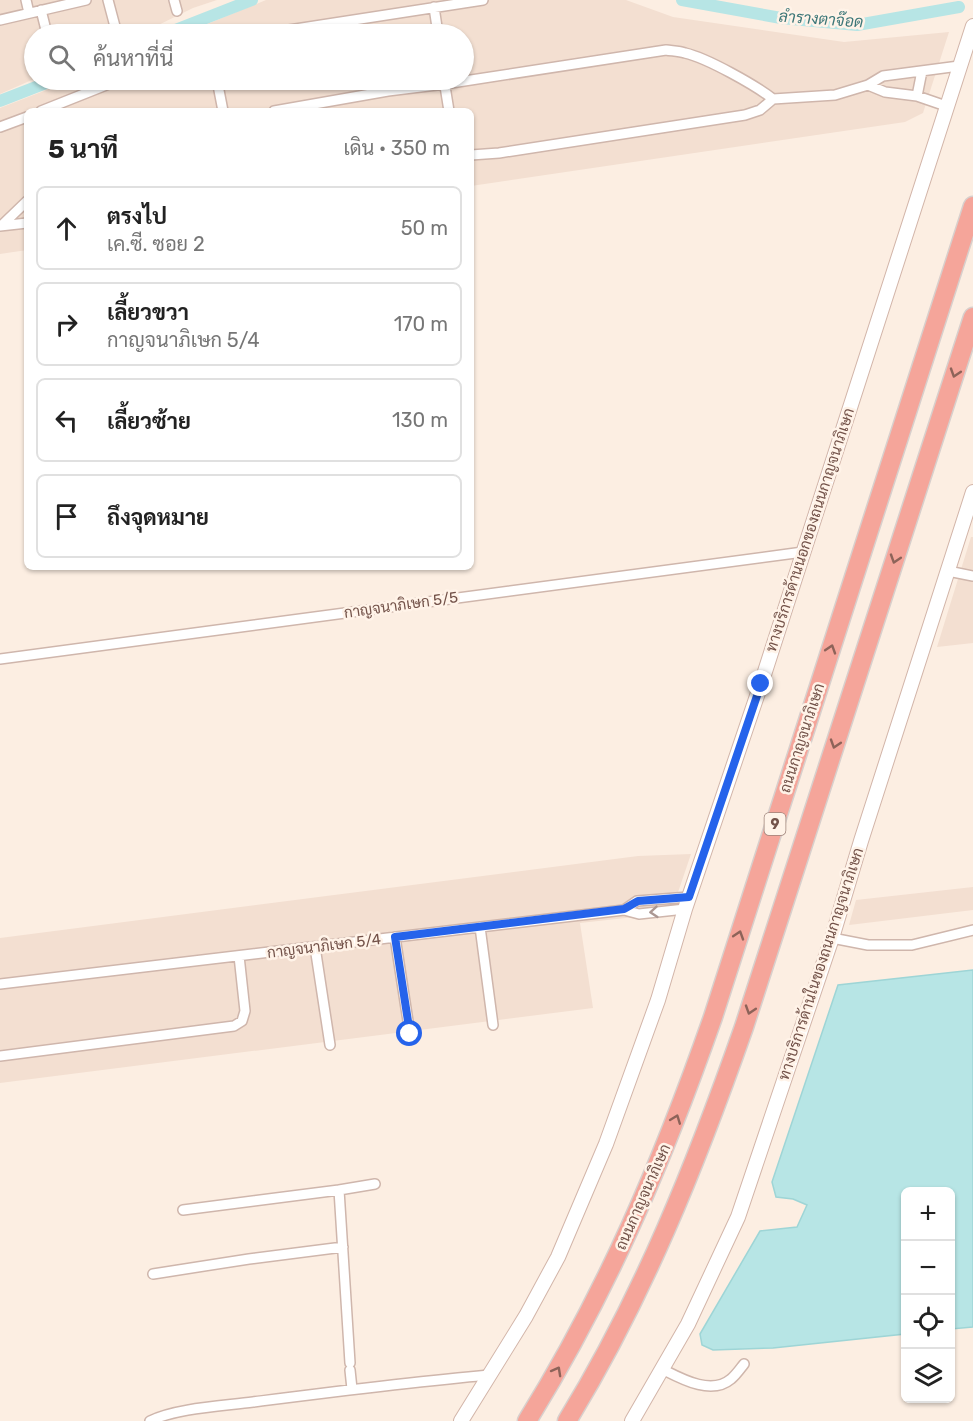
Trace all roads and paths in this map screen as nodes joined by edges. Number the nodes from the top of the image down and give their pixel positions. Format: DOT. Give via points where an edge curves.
graph roads {
  1 [pos="26,0"];
  2 [pos="86,0"];
  3 [pos="108,0"];
  4 [pos="174,0"];
  5 [pos="483,0"];
  6 [pos="434,8"];
  7 [pos="41,10"];
  8 [pos="177,11"];
  9 [pos="29,13"];
  10 [pos="0,20"];
  11 [pos="44,24"];
  12 [pos="114,24"];
  13 [pos="329,24"];
  14 [pos="436,24"];
  15 [pos="973,26"];
  16 [pos="959,66"];
  17 [pos="922,71"];
  18 [pos="474,78"];
  19 [pos="868,85"];
  20 [pos="95,90"];
  21 [pos="219,90"];
  22 [pos="394,90"];
  23 [pos="446,90"];
  24 [pos="917,96"];
  25 [pos="772,99"];
  26 [pos="946,106"];
  27 [pos="49,108"];
  28 [pos="222,108"];
  29 [pos="291,108"];
  30 [pos="449,108"];
  31 [pos="24,118"];
  32 [pos="0,127"];
  33 [pos="474,156"];
  34 [pos="24,204"];
  35 [pos="973,206"];
  36 [pos="24,223"];
  37 [pos="1,226"];
  38 [pos="973,317"];
  39 [pos="973,492"];
  40 [pos="803,552"];
  41 [pos="948,571"];
  42 [pos="973,576"];
  43 [pos="0,659"];
  44 [pos="687,903"];
  45 [pos="480,927"];
  46 [pos="973,930"];
  47 [pos="395,937"];
  48 [pos="832,938"];
  49 [pos="315,946"];
  50 [pos="238,956"];
  51 [pos="0,984"];
  52 [pos="493,1025"];
  53 [pos="410,1034"];
  54 [pos="330,1045"];
  55 [pos="0,1056"];
  56 [pos="375,1184"];
  57 [pos="339,1190"];
  58 [pos="183,1210"];
  59 [pos="343,1247"];
  60 [pos="153,1274"];
  61 [pos="744,1364"];
  62 [pos="662,1369"];
  63 [pos="489,1375"];
  64 [pos="352,1389"];
  65 [pos="150,1421"];
  66 [pos="461,1421"];
  67 [pos="527,1421"];
  68 [pos="567,1421"];
  69 [pos="632,1421"];
  1 -- 9 [label="street"];
  2 -- 7 [label="street"];
  3 -- 12 [label="street"];
  4 -- 8 [label="street"];
  5 -- 6 [label="street"];
  6 -- 13 [label="street"];
  6 -- 14 [label="street"];
  7 -- 9 [label="street"];
  7 -- 11 [label="street"];
  9 -- 10 [label="street"];
  15 -- 16 [label="main road, ทางบริการด้านนอกของถนนกาญจนาภิเษก"];
  16 -- 17 [label="street"];
  16 -- 26 [label="main road, ทางบริการด้านนอกของถนนกาญจนาภิเษก"];
  17 -- 19 [label="street" via="883,76"];
  17 -- 24 [label="street"];
  18 -- 25 [label="street" via="666,51 702,59 759,88"];
  19 -- 24 [label="street" via="885,92"];
  19 -- 25 [label="street" via="835,95"];
  20 -- 27 [label="street"];
  21 -- 28 [label="street"];
  22 -- 29 [label="street"];
  23 -- 30 [label="street"];
  24 -- 26 [label="street"];
  25 -- 33 [label="street" via="760,110 745,115"];
  26 -- 40 [label="main road, ทางบริการด้านนอกของถนนกาญจนาภิเษก"];
  31 -- 32 [label="street"];
  34 -- 37 [label="street"];
  67 -- 35 [label="highway, ถนนกาญจนาภิเษก / 9, one-way" via="607,1278 686,1094"];
  36 -- 37 [label="street"];
  38 -- 68 [label="highway, 9, one-way" via="717,1104 690,1177 637,1293"];
  39 -- 41 [label="main road, ทางบริการด้านในของถนนกาญจนาภิเษก"];
  40 -- 43 [label="street, กาญจนาภิเษก 5/5"];
  40 -- 44 [label="main road, ทางบริการด้านนอกของถนนกาญจนาภิเษก"];
  41 -- 42 [label="street"];
  41 -- 48 [label="main road, ทางบริการด้านในของถนนกาญจนาภิเษก"];
  44 -- 45 [label="street, กาญจนาภิเษก 5/4" via="639,914 624,909"];
  44 -- 63 [label="main road, ทางบริการด้านนอกของถนนกาญจนาภิเษก" via="658,1000 606,1144 558,1257"];
  45 -- 47 [label="street, กาญจนาภิเษก 5/4"];
  45 -- 52 [label="street"];
  46 -- 48 [label="street" via="912,945 868,945"];
  47 -- 49 [label="street, กาญจนาภิเษก 5/4"];
  47 -- 53 [label="street"];
  48 -- 62 [label="main road, ทางบริการด้านในของถนนกาญจนาภิเษก" via="738,1217 688,1324"];
  49 -- 50 [label="street, กาญจนาภิเษก 5/4"];
  49 -- 54 [label="street"];
  50 -- 51 [label="street, กาญจนาภิเษก 5/4"];
  50 -- 55 [label="street" via="245,1011 242,1021 234,1026"];
  56 -- 57 [label="street"];
  57 -- 58 [label="street"];
  57 -- 59 [label="street"];
  59 -- 60 [label="street"];
  59 -- 64 [label="street"];
  61 -- 62 [label="street" via="727,1382 707,1386"];
  62 -- 69 [label="main road, ทางบริการด้านในของถนนกาญจนาภิเษก"];
  63 -- 64 [label="street"];
  63 -- 66 [label="main road, ทางบริการด้านนอกของถนนกาญจนาภิเษก"];
  64 -- 65 [label="street" via="161,1416"];
}
